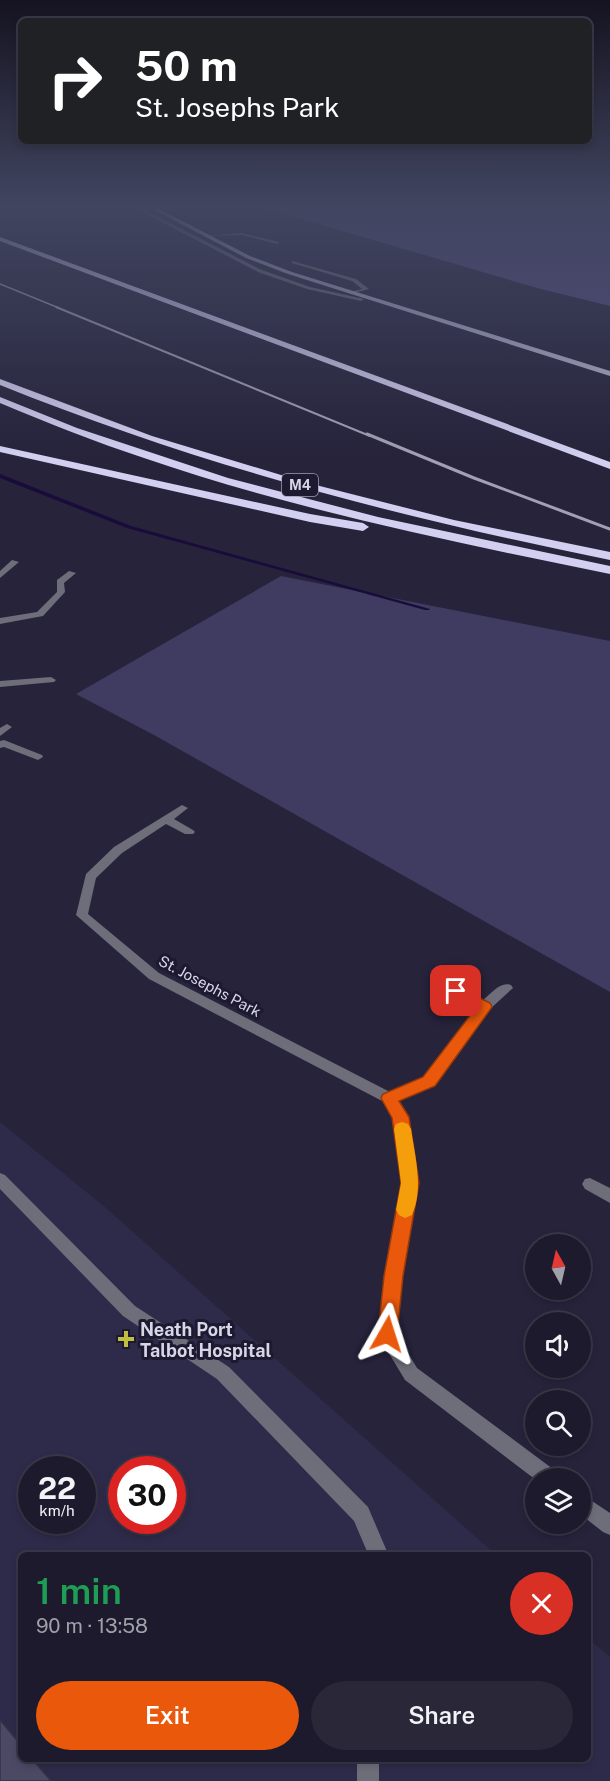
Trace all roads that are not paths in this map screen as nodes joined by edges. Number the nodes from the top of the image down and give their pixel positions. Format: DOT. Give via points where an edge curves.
graph roads {
  1 [pos="139,290"];
  2 [pos="322,290"];
  3 [pos="341,290"];
  4 [pos="365,290"];
  5 [pos="358,296"];
  6 [pos="610,374"];
  7 [pos="0,382"];
  8 [pos="0,400"];
  9 [pos="0,449"];
  10 [pos="610,466"];
  11 [pos="610,556"];
  12 [pos="560,560"];
  13 [pos="15,562"];
  14 [pos="610,570"];
  15 [pos="72,573"];
  16 [pos="0,574"];
  17 [pos="0,621"];
  18 [pos="51,680"];
  19 [pos="0,684"];
  20 [pos="0,745"];
  21 [pos="38,758"];
  22 [pos="182,808"];
  23 [pos="166,819"];
  24 [pos="189,832"];
  25 [pos="507,988"];
  26 [pos="456,991"];
  27 [pos="484,1007"];
  28 [pos="389,1098"];
  29 [pos="0,1179"];
  30 [pos="590,1184"];
  31 [pos="610,1196"];
  32 [pos="535,1468"];
  33 [pos="591,1510"];
  34 [pos="610,1525"];
  35 [pos="377,1552"];
  36 [pos="368,1762"];
  37 [pos="368,1781"];
  1 -- 10 [label="highway"];
  2 -- 5 [label="street"];
  3 -- 5 [label="main road"];
  4 -- 5 [label="street"];
  5 -- 6 [label="main road"];
  7 -- 11 [label="highway, M4" via="120,430 268,477 456,524"];
  8 -- 12 [label="highway, M4" via="95,438 250,486 411,528"];
  9 -- 12 [label="highway, M4" via="310,518"];
  12 -- 14 [label="highway, M4"];
  13 -- 16 [label="street"];
  15 -- 17 [label="street" via="60,582 61,592 40,614"];
  18 -- 19 [label="street"];
  20 -- 21 [label="street" via="4,743"];
  22 -- 23 [label="street, St. Josephs Park"];
  23 -- 24 [label="street"];
  23 -- 28 [label="street, St. Josephs Park" via="118,850 90,877 82,915 154,976"];
  25 -- 27 [label="street"];
  26 -- 27 [label="street"];
  27 -- 28 [label="street" via="429,1082"];
  28 -- 32 [label="street" via="401,1117 410,1183 387,1334 411,1374"];
  29 -- 35 [label="street" via="129,1311 223,1373 361,1514"];
  30 -- 31 [label="street"];
  33 -- 34 [label="street"];
  36 -- 37 [label="street"];
}
